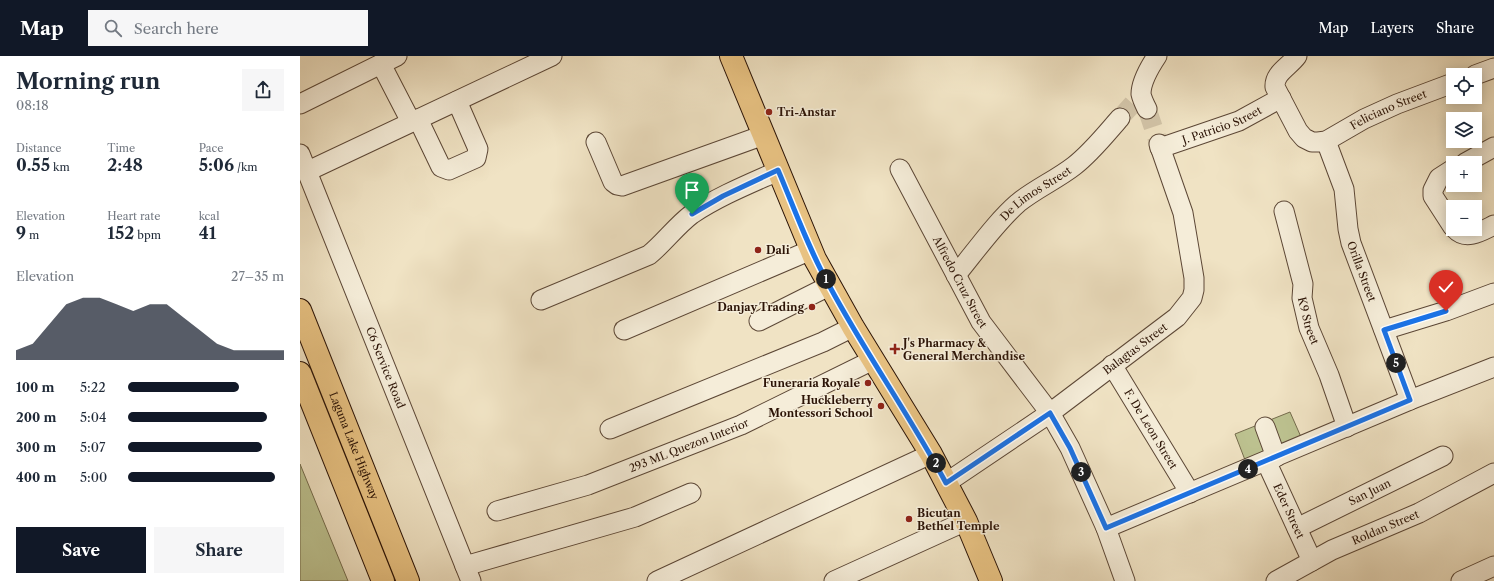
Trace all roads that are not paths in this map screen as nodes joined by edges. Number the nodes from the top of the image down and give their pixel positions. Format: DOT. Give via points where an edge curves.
graph roads {
  1 [pos="552,56"];
  2 [pos="731,56"];
  3 [pos="1157,56"];
  4 [pos="1297,56"];
  5 [pos="389,60"];
  6 [pos="1494,68"];
  7 [pos="1482,72"];
  8 [pos="1446,86"];
  9 [pos="1281,98"];
  10 [pos="457,100"];
  11 [pos="1142,100"];
  12 [pos="300,104"];
  13 [pos="1120,118"];
  14 [pos="414,121"];
  15 [pos="764,135"];
  16 [pos="1326,140"];
  17 [pos="596,142"];
  18 [pos="1159,146"];
  19 [pos="1494,147"];
  20 [pos="300,154"];
  21 [pos="1478,156"];
  22 [pos="900,169"];
  23 [pos="778,170"];
  24 [pos="308,171"];
  25 [pos="1446,174"];
  26 [pos="1284,211"];
  27 [pos="1446,214"];
  28 [pos="1494,225"];
  29 [pos="1482,230"];
  30 [pos="812,250"];
  31 [pos="956,275"];
  32 [pos="829,286"];
  33 [pos="1494,293"];
  34 [pos="541,300"];
  35 [pos="300,310"];
  36 [pos="759,321"];
  37 [pos="852,327"];
  38 [pos="624,330"];
  39 [pos="1384,330"];
  40 [pos="873,360"];
  41 [pos="1112,366"];
  42 [pos="1494,367"];
  43 [pos="300,373"];
  44 [pos="1410,400"];
  45 [pos="1050,413"];
  46 [pos="1266,427"];
  47 [pos="1347,427"];
  48 [pos="610,429"];
  49 [pos="931,454"];
  50 [pos="1442,456"];
  51 [pos="1271,459"];
  52 [pos="1494,473"];
  53 [pos="946,483"];
  54 [pos="691,493"];
  55 [pos="1190,493"];
  56 [pos="497,511"];
  57 [pos="966,521"];
  58 [pos="1106,528"];
  59 [pos="1297,528"];
  60 [pos="1312,561"];
  61 [pos="1494,566"];
  62 [pos="468,574"];
  63 [pos="383,581"];
  64 [pos="408,581"];
  65 [pos="657,581"];
  66 [pos="834,581"];
  67 [pos="991,581"];
  68 [pos="1125,581"];
  69 [pos="1276,581"];
  70 [pos="1461,581"];
  1 -- 10 [label="street"];
  2 -- 15 [label="main road"];
  3 -- 11 [label="street" via="1146,77"];
  4 -- 9 [label="street" via="1275,81 1275,88"];
  5 -- 12 [label="street"];
  5 -- 14 [label="street"];
  6 -- 7 [label="street"];
  8 -- 16 [label="street, Feliciano Street" via="1364,118"];
  9 -- 16 [label="street" via="1304,138 1312,142"];
  9 -- 18 [label="street, J. Patricio Street" via="1239,120"];
  10 -- 14 [label="street"];
  10 -- 14 [label="street" via="478,149 476,158 449,170 441,167"];
  13 -- 31 [label="street, De Limos Street" via="1074,166 1017,204"];
  14 -- 24 [label="street"];
  15 -- 17 [label="street" via="622,186 617,186 613,182"];
  15 -- 23 [label="main road"];
  16 -- 39 [label="street, Orilla Street" via="1344,189 1351,243"];
  18 -- 41 [label="street, Balagtas Street" via="1183,213 1194,290 1192,298 1177,316"];
  19 -- 21 [label="street"];
  20 -- 24 [label="street, C6 Service Road"];
  22 -- 31 [label="street, Alfredo Cruz Street"];
  23 -- 30 [label="main road"];
  23 -- 34 [label="street" via="692,214 649,255"];
  24 -- 62 [label="street, C6 Service Road"];
  25 -- 27 [label="street" via="1439,178 1433,196"];
  26 -- 47 [label="street, K9 Street" via="1303,284 1302,298 1309,328 1330,375"];
  28 -- 29 [label="street"];
  30 -- 32 [label="main road"];
  30 -- 38 [label="street"];
  31 -- 45 [label="street, Alfredo Cruz Street" via="981,322"];
  32 -- 36 [label="street"];
  32 -- 37 [label="main road"];
  33 -- 39 [label="street"];
  35 -- 64 [label="main road, Laguna Lake Highway"];
  37 -- 40 [label="main road"];
  37 -- 48 [label="street" via="822,342"];
  39 -- 44 [label="street, Orilla Street"];
  40 -- 49 [label="main road"];
  40 -- 56 [label="street, 293 ML Quezon Interior" via="742,425 588,485"];
  41 -- 45 [label="street, Balagtas Street"];
  41 -- 55 [label="street, F. De Leon Street"];
  42 -- 44 [label="street"];
  43 -- 63 [label="main road, Laguna Lake Highway"];
  44 -- 47 [label="street"];
  45 -- 53 [label="street, Balagtas Street"];
  45 -- 58 [label="street, Alfredo Cruz Street" via="1070,448"];
  46 -- 51 [label="street, Eder Street"];
  47 -- 51 [label="street"];
  49 -- 53 [label="main road"];
  49 -- 65 [label="street"];
  50 -- 59 [label="street, San Juan"];
  51 -- 55 [label="street"];
  51 -- 59 [label="street, Eder Street"];
  52 -- 60 [label="street, Roldan Street" via="1419,513"];
  53 -- 57 [label="main road"];
  54 -- 62 [label="street" via="635,517"];
  55 -- 58 [label="street"];
  57 -- 66 [label="street"];
  57 -- 67 [label="main road"];
  58 -- 68 [label="street, Alfredo Cruz Street"];
  59 -- 60 [label="street, Eder Street"];
  60 -- 69 [label="street, Roldan Street"];
  61 -- 70 [label="street"];
}
